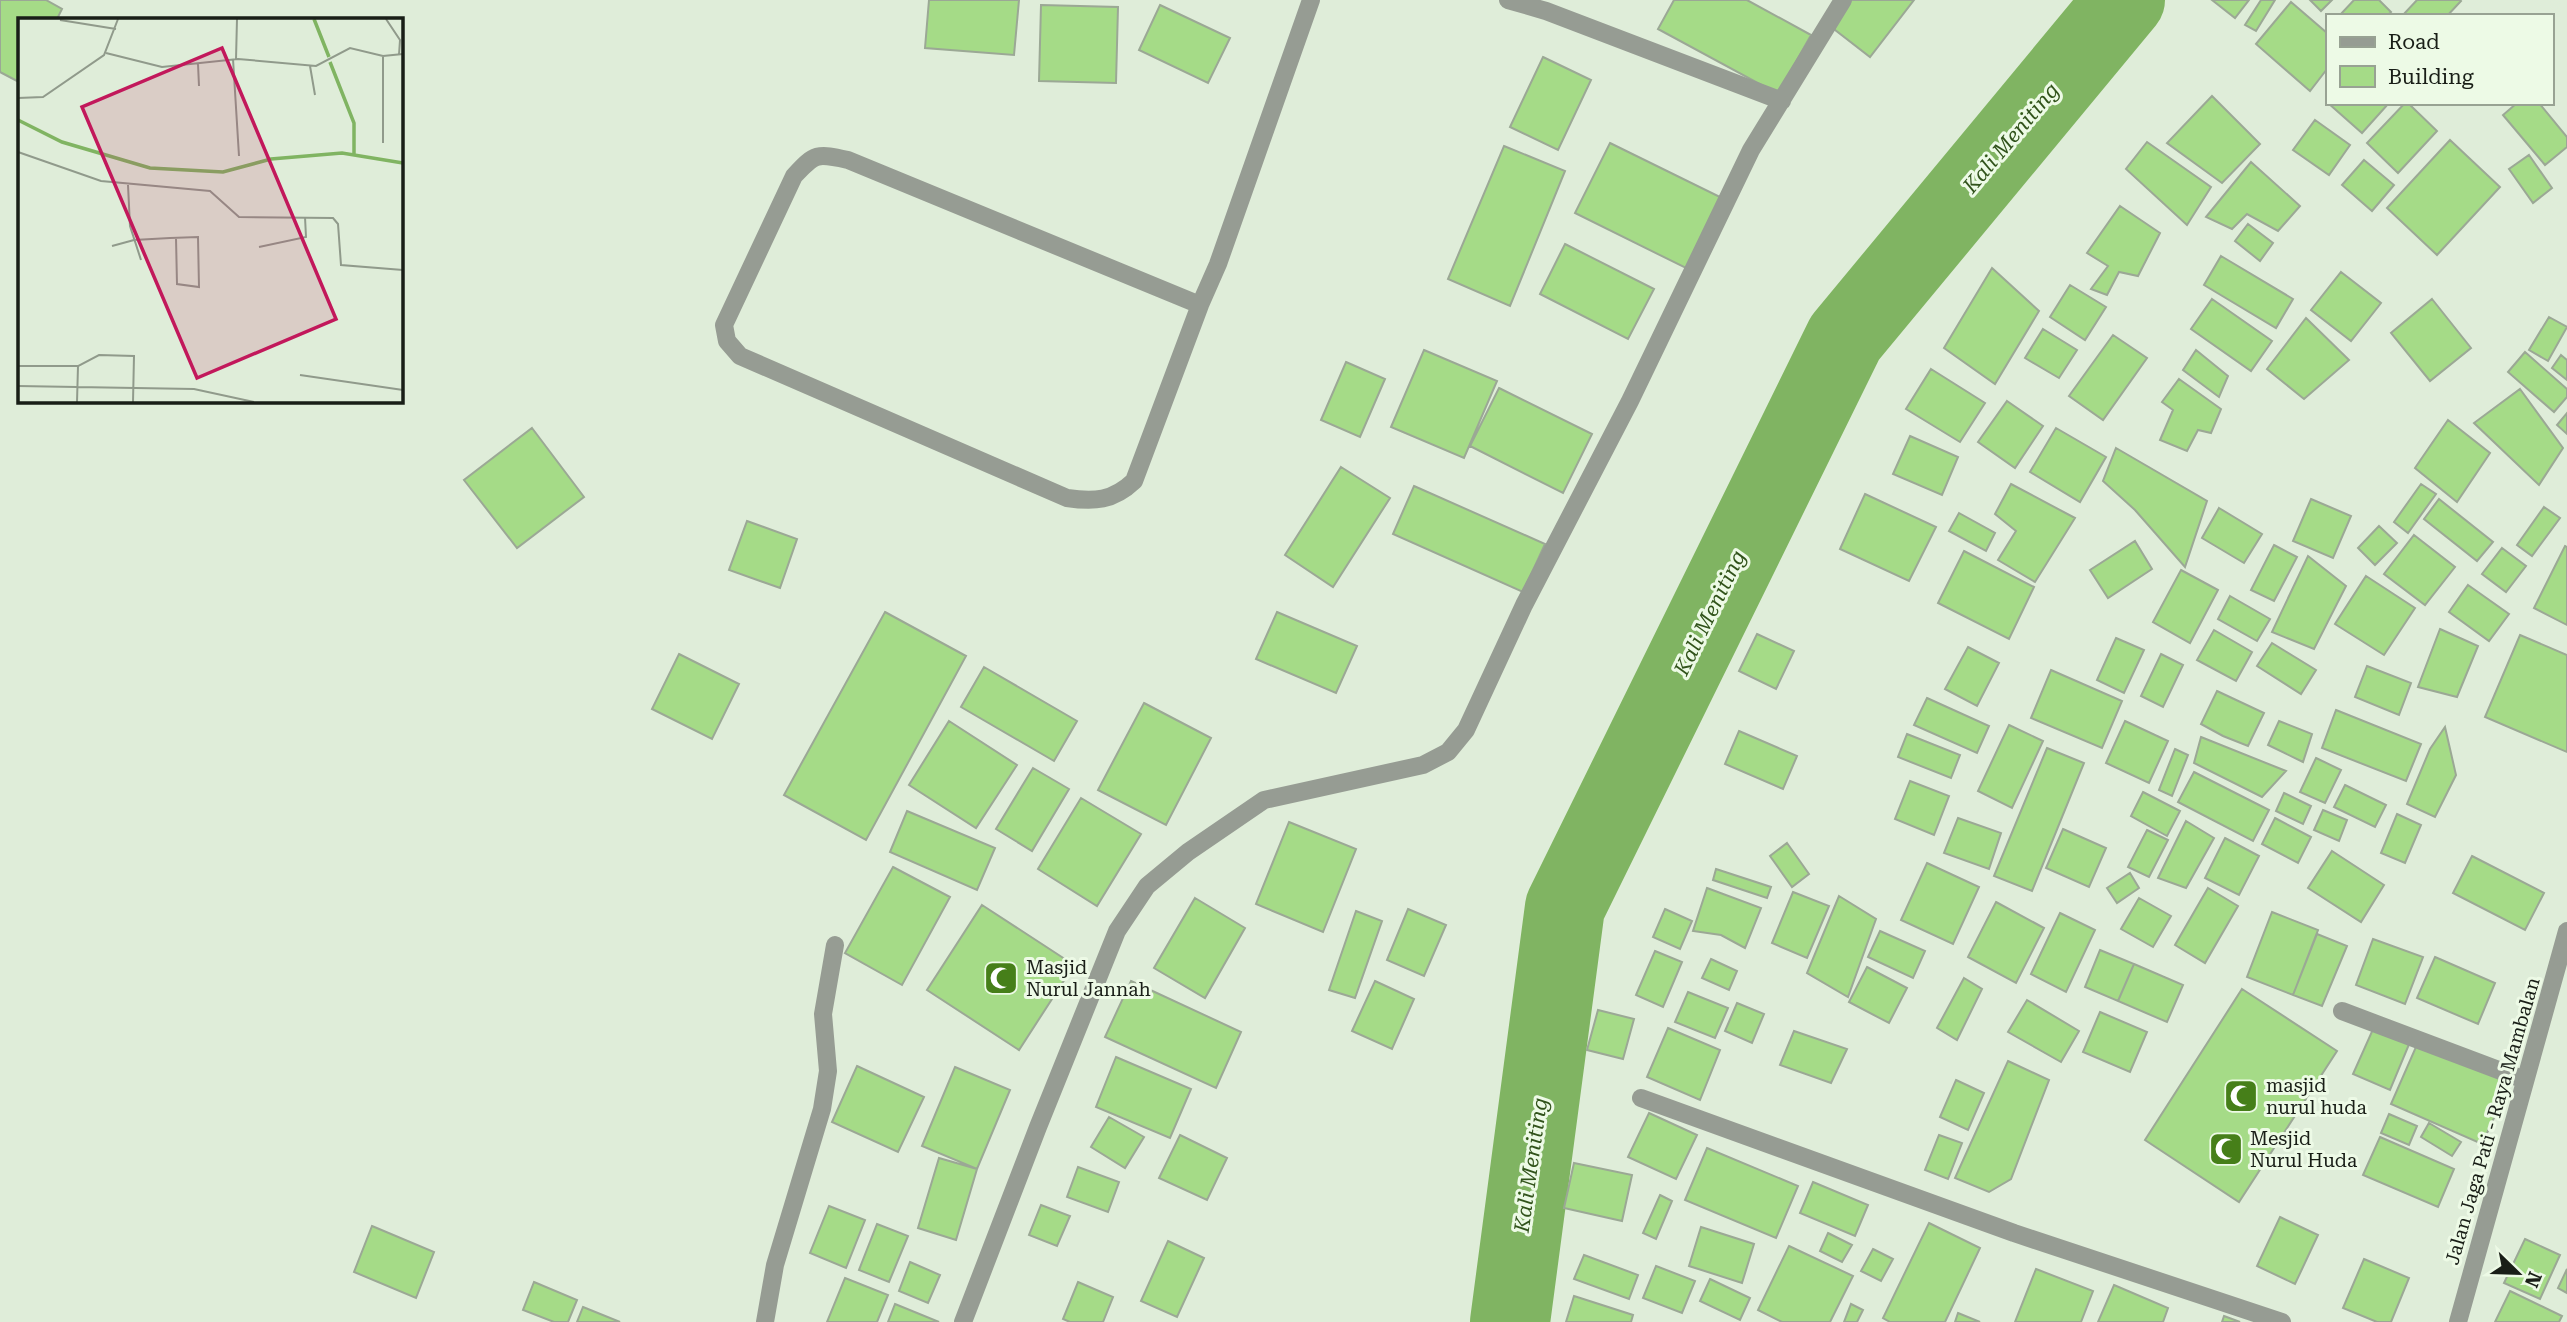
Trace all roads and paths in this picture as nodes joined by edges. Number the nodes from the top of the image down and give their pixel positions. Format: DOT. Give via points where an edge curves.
graph roads {
  1 [pos="1311,0"];
  2 [pos="1508,0"];
  3 [pos="1843,0"];
  4 [pos="1782,101"];
  5 [pos="1199,305"];
  6 [pos="2567,931"];
  7 [pos="835,945"];
  8 [pos="2342,1011"];
  9 [pos="2525,1080"];
  10 [pos="1641,1098"];
  11 [pos="765,1322"];
  12 [pos="963,1322"];
  13 [pos="2282,1322"];
  14 [pos="2458,1322"];
  1 -- 5 [label="street" via="1218,264"];
  2 -- 4 [label="street"];
  3 -- 4 [label="street"];
  4 -- 12 [label="street" via="1751,150 1457,742 1436,759 1410,769 1264,800 1147,886 1117,931"];
  5 -- 5 [label="street" via="1135,481 1125,490 1093,502 1067,498 740,356 727,341 724,325 794,176 810,158 825,155 848,160"];
  6 -- 9 [label="street, Jalan Jaga Pati - Raya Mambalan"];
  7 -- 11 [label="street" via="822,1014 828,1071 822,1109 775,1265"];
  8 -- 9 [label="street"];
  9 -- 14 [label="street, Jalan Jaga Pati - Raya Mambalan"];
  10 -- 13 [label="street" via="2014,1233"];
}
